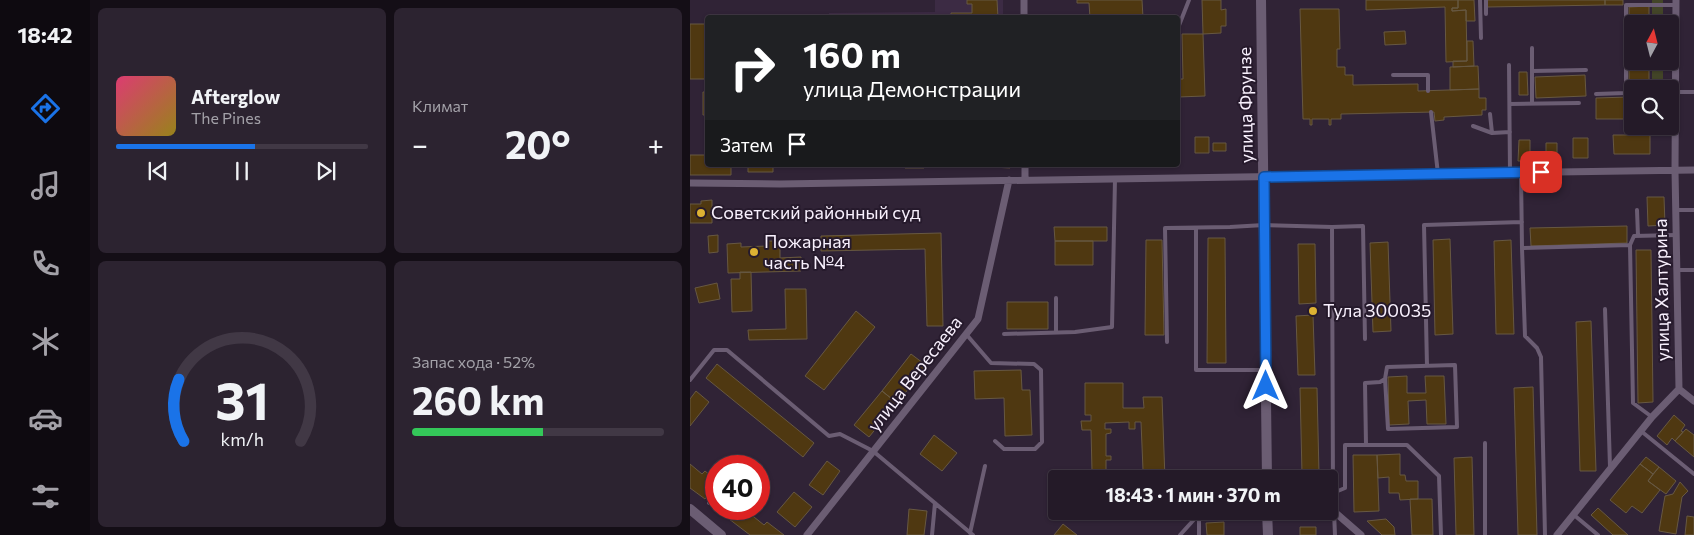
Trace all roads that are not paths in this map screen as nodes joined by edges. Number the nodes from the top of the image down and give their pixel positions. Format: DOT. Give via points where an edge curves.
graph roads {
  1 [pos="1024,0"];
  2 [pos="1189,0"];
  3 [pos="1261,0"];
  4 [pos="1480,0"];
  5 [pos="1486,0"];
  6 [pos="1676,2"];
  7 [pos="1486,14"];
  8 [pos="1024,15"];
  9 [pos="1180,23"];
  10 [pos="1481,38"];
  11 [pos="1532,48"];
  12 [pos="1509,65"];
  13 [pos="1586,70"];
  14 [pos="1532,71"];
  15 [pos="1394,75"];
  16 [pos="1676,80"];
  17 [pos="1428,91"];
  18 [pos="1679,92"];
  19 [pos="1694,92"];
  20 [pos="1596,94"];
  21 [pos="1532,103"];
  22 [pos="1579,103"];
  23 [pos="1510,104"];
  24 [pos="1431,112"];
  25 [pos="1490,114"];
  26 [pos="1474,126"];
  27 [pos="1510,132"];
  28 [pos="1492,133"];
  29 [pos="1675,135"];
  30 [pos="1025,167"];
  31 [pos="1675,170"];
  32 [pos="1694,170"];
  33 [pos="1510,173"];
  34 [pos="1521,173"];
  35 [pos="1438,174"];
  36 [pos="1264,177"];
  37 [pos="1115,179"];
  38 [pos="1009,180"];
  39 [pos="1026,180"];
  40 [pos="690,183"];
  41 [pos="1637,210"];
  42 [pos="1676,210"];
  43 [pos="1694,210"];
  44 [pos="1522,222"];
  45 [pos="1264,225"];
  46 [pos="1332,227"];
  47 [pos="1196,228"];
  48 [pos="1638,236"];
  49 [pos="1676,236"];
  50 [pos="1630,245"];
  51 [pos="1522,248"];
  52 [pos="1678,270"];
  53 [pos="1694,270"];
  54 [pos="1056,298"];
  55 [pos="1605,309"];
  56 [pos="1056,333"];
  57 [pos="966,334"];
  58 [pos="1004,334"];
  59 [pos="1365,339"];
  60 [pos="1167,342"];
  61 [pos="1427,366"];
  62 [pos="1266,370"];
  63 [pos="1385,379"];
  64 [pos="690,380"];
  65 [pos="1679,388"];
  66 [pos="1694,401"];
  67 [pos="1652,417"];
  68 [pos="1641,431"];
  69 [pos="995,441"];
  70 [pos="1485,443"];
  71 [pos="1366,445"];
  72 [pos="873,451"];
  73 [pos="985,466"];
  74 [pos="1267,470"];
  75 [pos="1333,470"];
  76 [pos="1610,471"];
  77 [pos="1694,474"];
  78 [pos="1338,491"];
  79 [pos="935,503"];
  80 [pos="690,510"];
  81 [pos="1338,515"];
  82 [pos="1574,515"];
  83 [pos="1194,520"];
  84 [pos="1199,520"];
  85 [pos="1267,520"];
  86 [pos="1333,520"];
  87 [pos="971,534"];
  88 [pos="721,535"];
  89 [pos="808,535"];
  90 [pos="932,535"];
  91 [pos="1180,535"];
  92 [pos="1199,535"];
  93 [pos="1268,535"];
  94 [pos="1335,535"];
  95 [pos="1361,535"];
  96 [pos="1441,535"];
  97 [pos="1485,535"];
  98 [pos="1545,535"];
  99 [pos="1557,535"];
  100 [pos="1598,535"];
  1 -- 8 [label="street"];
  2 -- 9 [label="lane"];
  3 -- 36 [label="street, улица Фрунзе"];
  4 -- 10 [label="lane"];
  5 -- 7 [label="lane"];
  6 -- 16 [label="street, улица Халтурина"];
  6 -- 20 [label="lane" via="1626,4 1626,93"];
  11 -- 14 [label="lane"];
  12 -- 23 [label="lane"];
  13 -- 14 [label="lane"];
  14 -- 21 [label="lane"];
  15 -- 17 [label="lane" via="1428,75"];
  18 -- 19 [label="lane"];
  21 -- 22 [label="lane"];
  21 -- 23 [label="lane"];
  23 -- 27 [label="lane"];
  24 -- 35 [label="lane"];
  25 -- 28 [label="lane"];
  26 -- 28 [label="lane"];
  27 -- 28 [label="lane"];
  27 -- 33 [label="lane"];
  29 -- 31 [label="street, улица Халтурина"];
  30 -- 39 [label="street"];
  31 -- 32 [label="street"];
  31 -- 34 [label="street"];
  31 -- 42 [label="street, улица Халтурина"];
  33 -- 34 [label="street"];
  33 -- 35 [label="street"];
  34 -- 44 [label="lane"];
  35 -- 36 [label="street"];
  36 -- 37 [label="street"];
  36 -- 45 [label="street, улица Фрунзе"];
  37 -- 39 [label="street"];
  37 -- 56 [label="lane" via="1112,327"];
  38 -- 39 [label="street"];
  38 -- 40 [label="street"];
  38 -- 57 [label="street, улица Вересаева" via="978,319"];
  41 -- 48 [label="lane"];
  42 -- 43 [label="lane"];
  42 -- 49 [label="street, улица Халтурина"];
  44 -- 51 [label="lane"];
  44 -- 61 [label="lane" via="1424,225"];
  45 -- 46 [label="lane"];
  45 -- 47 [label="lane"];
  45 -- 62 [label="street, улица Фрунзе"];
  46 -- 59 [label="lane" via="1363,226"];
  46 -- 75 [label="lane"];
  47 -- 60 [label="lane" via="1165,228"];
  47 -- 62 [label="lane" via="1196,370"];
  48 -- 49 [label="lane"];
  48 -- 50 [label="lane" via="1634,236"];
  49 -- 52 [label="street, улица Халтурина"];
  50 -- 51 [label="lane"];
  50 -- 67 [label="lane" via="1633,403"];
  51 -- 98 [label="lane" via="1526,336 1541,357"];
  52 -- 53 [label="lane"];
  52 -- 65 [label="street, улица Халтурина"];
  54 -- 56 [label="lane"];
  55 -- 76 [label="lane"];
  56 -- 58 [label="lane"];
  57 -- 69 [label="lane" via="991,363 1034,364 1041,370 1042,442 1035,449 1004,449"];
  57 -- 72 [label="street, улица Вересаева"];
  61 -- 63 [label="lane" via="1386,367"];
  61 -- 63 [label="lane" via="1455,365 1457,427 1388,429"];
  62 -- 74 [label="street, улица Фрунзе"];
  63 -- 71 [label="lane" via="1365,382"];
  64 -- 72 [label="lane" via="714,350 727,350 828,436 840,434"];
  65 -- 66 [label="street"];
  65 -- 67 [label="street"];
  67 -- 68 [label="street"];
  68 -- 76 [label="street"];
  68 -- 77 [label="lane"];
  70 -- 97 [label="lane"];
  71 -- 78 [label="lane" via="1345,445 1345,488"];
  71 -- 96 [label="lane" via="1407,445 1439,476"];
  72 -- 79 [label="lane"];
  72 -- 89 [label="street, улица Вересаева"];
  73 -- 87 [label="lane"];
  76 -- 82 [label="street"];
  79 -- 87 [label="lane"];
  79 -- 90 [label="lane"];
  80 -- 88 [label="street"];
  81 -- 95 [label="street"];
  82 -- 99 [label="street"];
  82 -- 100 [label="lane"];
  83 -- 91 [label="lane"];
  84 -- 92 [label="lane"];
  85 -- 93 [label="street"];
  86 -- 94 [label="lane"];
}
